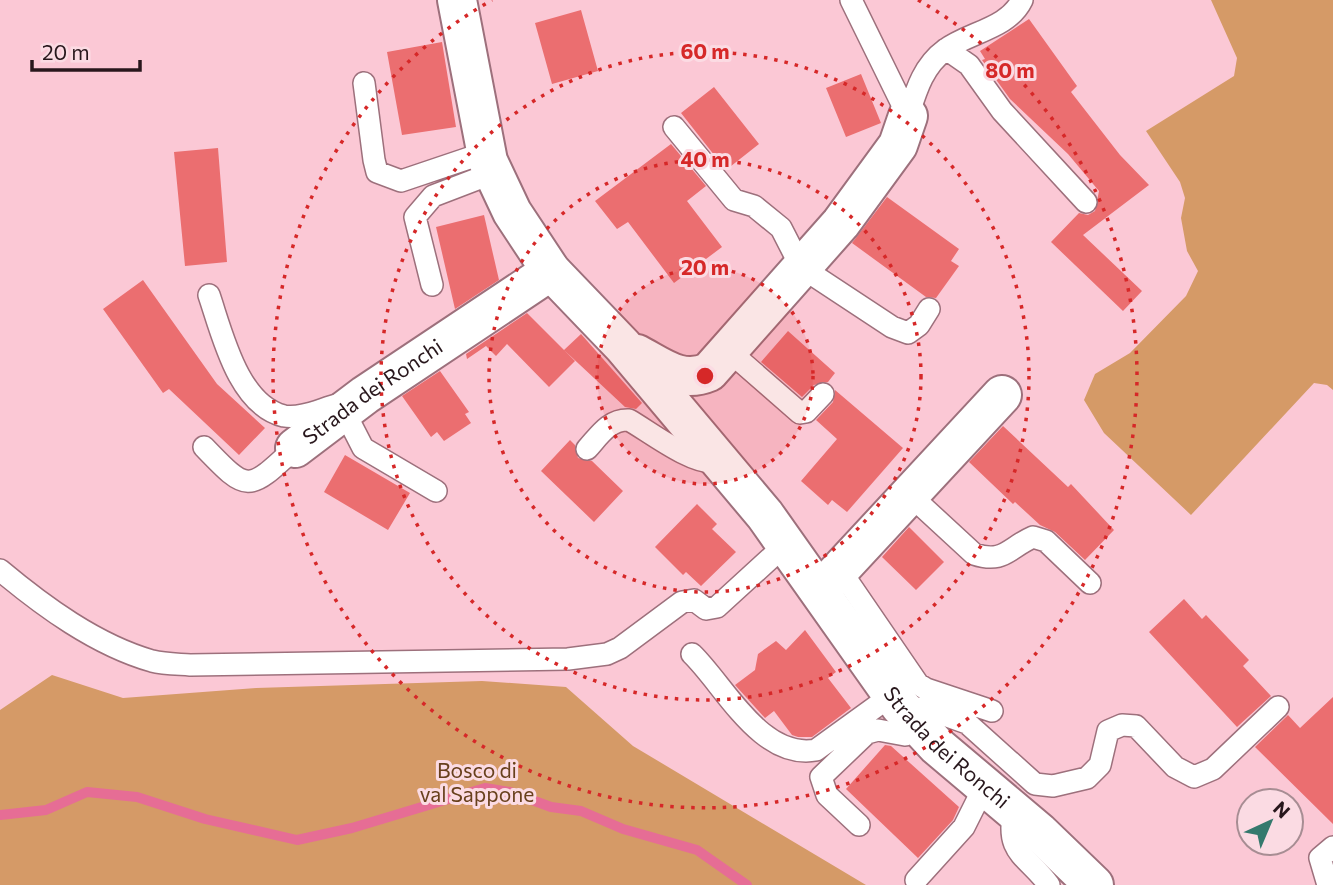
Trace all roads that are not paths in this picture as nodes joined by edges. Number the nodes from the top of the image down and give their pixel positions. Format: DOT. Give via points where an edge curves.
graph roads {
  1 [pos="457,0"];
  2 [pos="851,0"];
  3 [pos="1022,0"];
  4 [pos="946,48"];
  5 [pos="363,83"];
  6 [pos="908,116"];
  7 [pos="674,127"];
  8 [pos="490,162"];
  9 [pos="1086,202"];
  10 [pos="802,267"];
  11 [pos="551,271"];
  12 [pos="432,285"];
  13 [pos="209,295"];
  14 [pos="929,309"];
  15 [pos="623,346"];
  16 [pos="729,351"];
  17 [pos="823,394"];
  18 [pos="1002,395"];
  19 [pos="355,403"];
  20 [pos="204,447"];
  21 [pos="295,448"];
  22 [pos="587,449"];
  23 [pos="720,461"];
  24 [pos="436,491"];
  25 [pos="910,495"];
  26 [pos="786,544"];
  27 [pos="0,570"];
  28 [pos="830,580"];
  29 [pos="1090,583"];
  30 [pos="692,654"];
  31 [pos="1278,707"];
  32 [pos="903,708"];
  33 [pos="992,711"];
  34 [pos="985,785"];
  35 [pos="1014,810"];
  36 [pos="859,825"];
  37 [pos="1333,847"];
  38 [pos="916,880"];
  39 [pos="1049,885"];
  40 [pos="1094,885"];
  41 [pos="1328,885"];
  1 -- 8 [label="street, Strada dei Ronchi"];
  2 -- 6 [label="lane"];
  3 -- 4 [label="lane" via="1017,11 984,32"];
  4 -- 6 [label="lane" via="920,81"];
  4 -- 9 [label="lane" via="970,65 1002,111"];
  5 -- 8 [label="lane" via="377,172 401,181"];
  6 -- 10 [label="street, Strada dei Ronchi" via="898,145"];
  7 -- 10 [label="lane" via="734,200 754,206 781,228"];
  8 -- 11 [label="street, Strada dei Ronchi" via="512,212"];
  8 -- 12 [label="lane" via="433,196 415,217"];
  10 -- 14 [label="lane" via="892,327 908,332"];
  10 -- 16 [label="street, Strada dei Ronchi"];
  11 -- 15 [label="street, Strada dei Ronchi"];
  11 -- 19 [label="street, Strada dei Ronchi"];
  13 -- 19 [label="lane" via="235,370 268,408 284,416 301,416"];
  15 -- 16 [label="street, Strada dei Ronchi" via="680,377 695,378 709,372"];
  15 -- 23 [label="street, Strada dei Ronchi"];
  16 -- 17 [label="lane" via="800,413"];
  18 -- 25 [label="street"];
  19 -- 21 [label="street, Strada dei Ronchi"];
  19 -- 24 [label="lane" via="363,448"];
  20 -- 21 [label="lane, Strada dei Ronchi" via="234,479 248,482 264,477"];
  22 -- 23 [label="lane" via="611,424 629,420 690,456 706,463"];
  23 -- 26 [label="street, Strada dei Ronchi"];
  25 -- 28 [label="street"];
  25 -- 29 [label="lane" via="974,554 987,558 1007,555 1033,537 1046,541"];
  26 -- 27 [label="lane" via="717,607 706,609 694,600 682,602 620,648 568,659 190,665 153,661 80,627"];
  26 -- 28 [label="street, Strada dei Ronchi"];
  28 -- 32 [label="street, Strada dei Ronchi"];
  28 -- 33 [label="lane" via="918,684"];
  30 -- 32 [label="lane" via="752,726 787,748 816,750"];
  31 -- 32 [label="lane" via="1213,769 1194,777 1175,767 1136,726 1122,725 1108,731 1100,765 1087,778 1053,786 1035,784 967,723 928,709"];
  32 -- 34 [label="street, Strada dei Ronchi" via="937,746"];
  32 -- 36 [label="lane" via="905,734 867,733 821,777 827,795"];
  34 -- 35 [label="street, Strada dei Ronchi"];
  34 -- 38 [label="lane" via="964,827"];
  35 -- 39 [label="lane" via="1010,833 1019,855"];
  35 -- 40 [label="street, Strada dei Ronchi"];
  37 -- 41 [label="lane" via="1320,858"];
}
